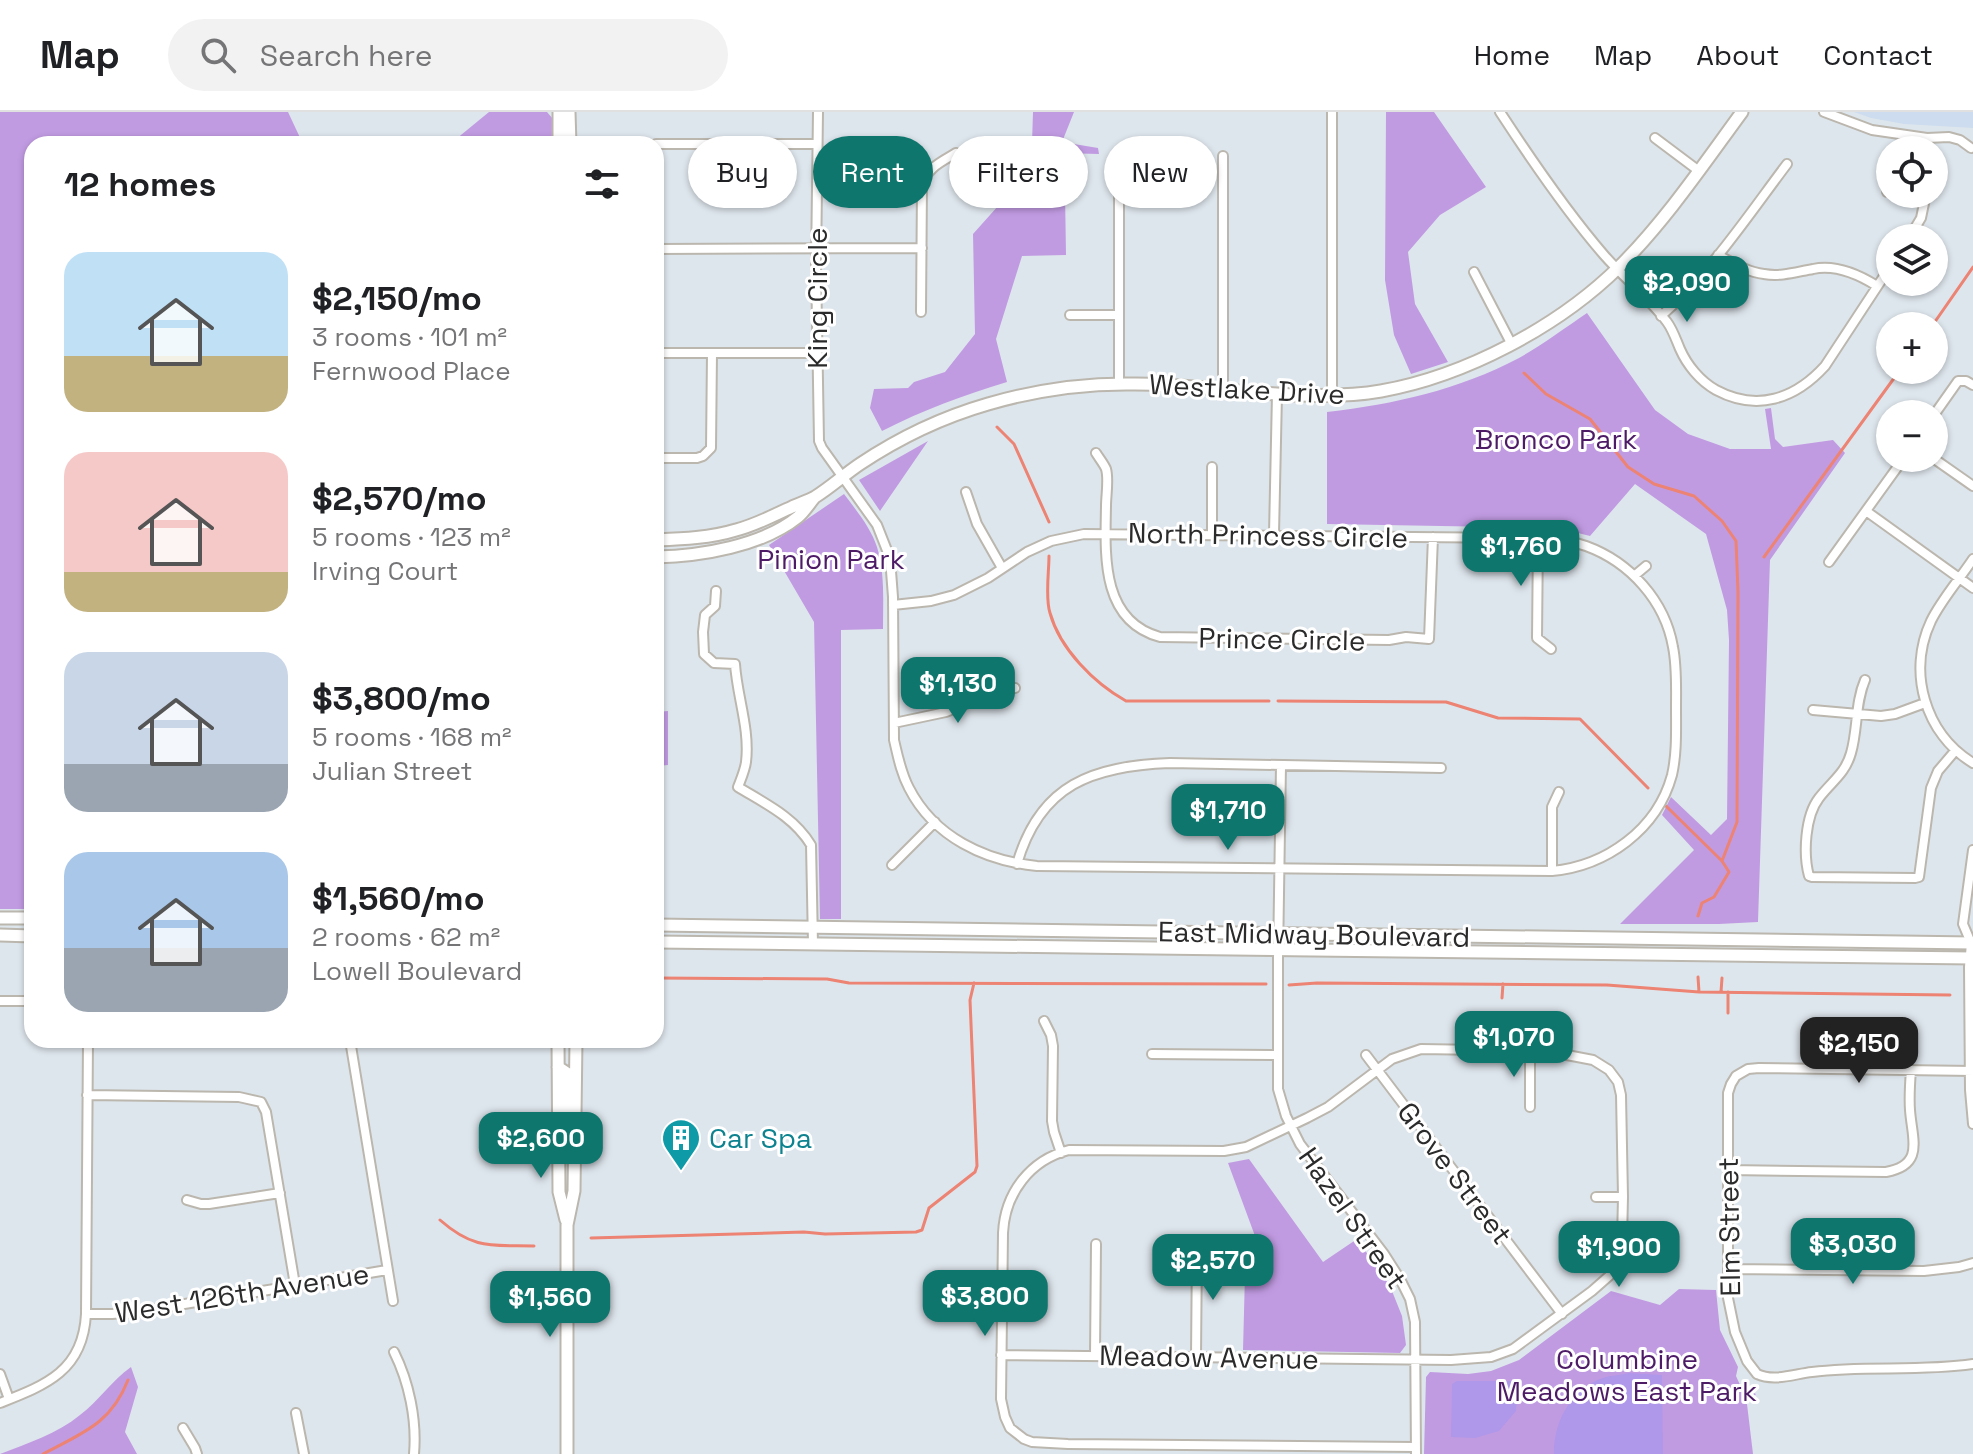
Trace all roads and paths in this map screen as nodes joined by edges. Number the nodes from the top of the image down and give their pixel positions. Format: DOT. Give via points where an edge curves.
graph roads {
  1 [pos="559,112"];
  2 [pos="572,112"];
  3 [pos="818,112"];
  4 [pos="1332,112"];
  5 [pos="1500,112"];
  6 [pos="1742,112"];
  7 [pos="1824,112"];
  8 [pos="559,136"];
  9 [pos="572,136"];
  10 [pos="817,136"];
  11 [pos="1913,136"];
  12 [pos="1948,137"];
  13 [pos="1655,138"];
  14 [pos="664,144"];
  15 [pos="813,144"];
  16 [pos="1971,148"];
  17 [pos="1223,156"];
  18 [pos="949,157"];
  19 [pos="1787,164"];
  20 [pos="1699,171"];
  21 [pos="817,208"];
  22 [pos="1119,208"];
  23 [pos="922,248"];
  24 [pos="664,249"];
  25 [pos="817,249"];
  26 [pos="1718,255"];
  27 [pos="1617,269"];
  28 [pos="1474,272"];
  29 [pos="1876,286"];
  30 [pos="1876,288"];
  31 [pos="921,312"];
  32 [pos="1070,315"];
  33 [pos="1119,315"];
  34 [pos="1661,316"];
  35 [pos="1511,343"];
  36 [pos="664,353"];
  37 [pos="712,353"];
  38 [pos="817,353"];
  39 [pos="1119,384"];
  40 [pos="1973,385"];
  41 [pos="1223,390"];
  42 [pos="1277,394"];
  43 [pos="1332,395"];
  44 [pos="1945,400"];
  45 [pos="1096,453"];
  46 [pos="664,458"];
  47 [pos="1212,467"];
  48 [pos="1948,468"];
  49 [pos="1894,472"];
  50 [pos="843,476"];
  51 [pos="1973,486"];
  52 [pos="966,492"];
  53 [pos="814,497"];
  54 [pos="1866,511"];
  55 [pos="1106,533"];
  56 [pos="1212,533"];
  57 [pos="1274,534"];
  58 [pos="1433,537"];
  59 [pos="1538,538"];
  60 [pos="664,539"];
  61 [pos="664,556"];
  62 [pos="1973,559"];
  63 [pos="1829,562"];
  64 [pos="1646,566"];
  65 [pos="1002,568"];
  66 [pos="1634,576"];
  67 [pos="1960,579"];
  68 [pos="1973,588"];
  69 [pos="716,591"];
  70 [pos="893,605"];
  71 [pos="1551,649"];
  72 [pos="1865,680"];
  73 [pos="1015,688"];
  74 [pos="1925,703"];
  75 [pos="1813,710"];
  76 [pos="1857,714"];
  77 [pos="894,723"];
  78 [pos="1955,751"];
  79 [pos="1973,763"];
  80 [pos="1281,765"];
  81 [pos="1441,768"];
  82 [pos="1559,792"];
  83 [pos="935,822"];
  84 [pos="1973,850"];
  85 [pos="1017,864"];
  86 [pos="892,865"];
  87 [pos="1280,869"];
  88 [pos="1552,871"];
  89 [pos="0,918"];
  90 [pos="24,918"];
  91 [pos="664,925"];
  92 [pos="813,927"];
  93 [pos="1278,934"];
  94 [pos="0,935"];
  95 [pos="24,936"];
  96 [pos="664,942"];
  97 [pos="1972,942"];
  98 [pos="813,944"];
  99 [pos="1278,949"];
  100 [pos="1971,958"];
  101 [pos="0,1001"];
  102 [pos="24,1001"];
  103 [pos="1044,1021"];
  104 [pos="88,1048"];
  105 [pos="351,1048"];
  106 [pos="558,1048"];
  107 [pos="576,1048"];
  108 [pos="1530,1051"];
  109 [pos="1152,1054"];
  110 [pos="1277,1055"];
  111 [pos="1366,1055"];
  112 [pos="558,1067"];
  113 [pos="1727,1067"];
  114 [pos="1377,1070"];
  115 [pos="1911,1070"];
  116 [pos="1971,1071"];
  117 [pos="1736,1076"];
  118 [pos="87,1095"];
  119 [pos="1530,1107"];
  120 [pos="1973,1124"];
  121 [pos="1291,1126"];
  122 [pos="576,1135"];
  123 [pos="1061,1153"];
  124 [pos="1910,1160"];
  125 [pos="1919,1167"];
  126 [pos="1728,1170"];
  127 [pos="280,1193"];
  128 [pos="1596,1197"];
  129 [pos="1623,1197"];
  130 [pos="187,1200"];
  131 [pos="567,1225"];
  132 [pos="1096,1244"];
  133 [pos="1197,1247"];
  134 [pos="1973,1263"];
  135 [pos="1728,1269"];
  136 [pos="387,1270"];
  137 [pos="295,1285"];
  138 [pos="393,1301"];
  139 [pos="86,1314"];
  140 [pos="1562,1314"];
  141 [pos="394,1352"];
  142 [pos="1001,1355"];
  143 [pos="1095,1356"];
  144 [pos="1196,1357"];
  145 [pos="1416,1360"];
  146 [pos="1973,1364"];
  147 [pos="0,1374"];
  148 [pos="5,1401"];
  149 [pos="296,1413"];
  150 [pos="183,1428"];
  151 [pos="1416,1451"];
  152 [pos="197,1454"];
  153 [pos="304,1454"];
  154 [pos="414,1454"];
  155 [pos="567,1454"];
  1 -- 8 [label="main road"];
  2 -- 9 [label="main road"];
  3 -- 10 [label="street, King Circle"];
  4 -- 43 [label="street"];
  5 -- 27 [label="street" via="1570,213"];
  6 -- 20 [label="main road, Westlake Drive"];
  7 -- 11 [label="street" via="1872,130"];
  12 -- 16 [label="street"];
  13 -- 20 [label="street"];
  14 -- 15 [label="street"];
  17 -- 41 [label="street"];
  18 -- 23 [label="street" via="924,178"];
  19 -- 26 [label="street"];
  20 -- 27 [label="main road, Westlake Drive"];
  21 -- 25 [label="street, King Circle"];
  22 -- 33 [label="street"];
  23 -- 25 [label="street"];
  23 -- 31 [label="street"];
  24 -- 25 [label="street"];
  25 -- 38 [label="street, King Circle"];
  26 -- 29 [label="street" via="1764,274 1824,267"];
  26 -- 34 [label="street"];
  27 -- 34 [label="street"];
  27 -- 35 [label="main road, Westlake Drive" via="1562,313"];
  28 -- 35 [label="street"];
  30 -- 34 [label="street" via="1812,380 1771,399 1732,397 1703,381"];
  32 -- 33 [label="street"];
  33 -- 39 [label="street"];
  35 -- 43 [label="main road, Westlake Drive" via="1410,384"];
  36 -- 37 [label="street"];
  37 -- 38 [label="street"];
  37 -- 46 [label="street" via="711,448 697,458"];
  38 -- 50 [label="street, King Circle" via="819,441"];
  39 -- 41 [label="main road, Westlake Drive"];
  39 -- 50 [label="main road, Westlake Drive" via="1060,388 987,404 916,432"];
  40 -- 44 [label="street" via="1958,381"];
  41 -- 42 [label="main road, Westlake Drive"];
  42 -- 43 [label="main road, Westlake Drive"];
  42 -- 57 [label="street"];
  45 -- 55 [label="street" via="1106,470"];
  47 -- 56 [label="street"];
  48 -- 51 [label="street"];
  49 -- 54 [label="street"];
  50 -- 53 [label="main road, Westlake Drive"];
  50 -- 70 [label="street, King Circle" via="881,532 890,558"];
  52 -- 65 [label="street"];
  53 -- 60 [label="main road, Westlake Drive" via="738,530"];
  53 -- 61 [label="main road, Westlake Drive" via="800,516 770,534 714,552"];
  54 -- 63 [label="street"];
  54 -- 67 [label="street"];
  55 -- 56 [label="street, North Princess Circle"];
  55 -- 58 [label="street, Prince Circle" via="1112,589 1126,617 1149,634 1202,638 1429,639"];
  55 -- 65 [label="street, North Princess Circle" via="1051,541"];
  56 -- 57 [label="street, North Princess Circle"];
  57 -- 58 [label="street, North Princess Circle"];
  58 -- 59 [label="street, North Princess Circle"];
  59 -- 66 [label="street, North Princess Circle" via="1585,545"];
  59 -- 71 [label="street" via="1537,638"];
  62 -- 67 [label="street"];
  64 -- 66 [label="street"];
  65 -- 70 [label="street, North Princess Circle" via="954,595"];
  66 -- 88 [label="street, North Princess Circle" via="1660,610 1673,644 1676,748 1671,777 1654,812 1628,841 1595,861"];
  67 -- 68 [label="street"];
  67 -- 74 [label="street" via="1925,636 1920,666"];
  69 -- 92 [label="street" via="715,606 705,615 704,654 714,663 735,664 746,763 738,787 791,820 811,845"];
  70 -- 77 [label="street, King Circle"];
  72 -- 76 [label="street"];
  73 -- 77 [label="street"];
  74 -- 76 [label="street" via="1888,715"];
  74 -- 78 [label="street"];
  75 -- 76 [label="street"];
  76 -- 78 [label="street" via="1850,758 1809,818 1807,872 1812,877 1919,877 1931,788"];
  77 -- 83 [label="street, King Circle" via="905,781"];
  78 -- 79 [label="street"];
  80 -- 81 [label="street"];
  80 -- 85 [label="street" via="1142,764 1096,774 1053,798 1031,826"];
  80 -- 87 [label="street, Hazel Street"];
  82 -- 88 [label="street" via="1552,807"];
  83 -- 85 [label="street, King Circle" via="974,850"];
  83 -- 86 [label="street"];
  84 -- 97 [label="street" via="1963,924"];
  85 -- 87 [label="street, King Circle"];
  87 -- 88 [label="street, North Princess Circle"];
  87 -- 93 [label="street, Hazel Street"];
  89 -- 90 [label="main road"];
  91 -- 92 [label="main road, East Midway Boulevard"];
  92 -- 93 [label="main road, East Midway Boulevard"];
  92 -- 98 [label="street"];
  93 -- 97 [label="main road, East Midway Boulevard"];
  93 -- 99 [label="street, Hazel Street"];
  94 -- 95 [label="main road"];
  96 -- 98 [label="main road, East Midway Boulevard"];
  97 -- 100 [label="street"];
  98 -- 99 [label="main road, East Midway Boulevard"];
  99 -- 100 [label="main road, East Midway Boulevard"];
  99 -- 110 [label="street, Hazel Street"];
  100 -- 116 [label="street"];
  101 -- 102 [label="street"];
  103 -- 123 [label="street" via="1053,1046 1052,1121"];
  104 -- 118 [label="street"];
  105 -- 136 [label="street"];
  106 -- 112 [label="main road"];
  107 -- 122 [label="main road"];
  108 -- 114 [label="street" via="1421,1049"];
  108 -- 119 [label="street"];
  108 -- 129 [label="street, Meadow Avenue" via="1593,1060 1614,1075 1621,1095"];
  109 -- 110 [label="street"];
  110 -- 121 [label="street, Hazel Street" via="1278,1089"];
  111 -- 114 [label="street, Grove Street"];
  112 -- 122 [label="main road" via="567,1073 567,1112"];
  112 -- 131 [label="main road" via="559,1192"];
  113 -- 117 [label="street"];
  114 -- 121 [label="street" via="1328,1107"];
  114 -- 140 [label="street, Grove Street"];
  115 -- 116 [label="street"];
  115 -- 117 [label="street" via="1759,1068"];
  115 -- 124 [label="street"];
  116 -- 120 [label="street"];
  117 -- 126 [label="street, Elm Street" via="1728,1093"];
  118 -- 127 [label="street" via="264,1099"];
  118 -- 139 [label="street"];
  121 -- 123 [label="street" via="1236,1150"];
  121 -- 145 [label="street, Hazel Street" via="1400,1279 1415,1322"];
  122 -- 131 [label="main road"];
  123 -- 142 [label="street" via="1017,1185 1006,1209"];
  124 -- 125 [label="street"];
  124 -- 126 [label="street" via="1886,1172"];
  126 -- 135 [label="street, Elm Street"];
  127 -- 130 [label="street" via="209,1204"];
  127 -- 137 [label="street"];
  128 -- 129 [label="street"];
  129 -- 140 [label="street, Meadow Avenue" via="1618,1263"];
  131 -- 155 [label="main road"];
  132 -- 143 [label="street"];
  133 -- 144 [label="street"];
  134 -- 135 [label="street" via="1924,1271"];
  135 -- 146 [label="street, Elm Street" via="1732,1324 1754,1378"];
  136 -- 137 [label="street, West 126th Avenue"];
  136 -- 138 [label="street"];
  137 -- 139 [label="street, West 126th Avenue" via="137,1312"];
  139 -- 148 [label="street, West 126th Avenue" via="78,1348 65,1368 48,1382"];
  140 -- 145 [label="street, Meadow Avenue" via="1504,1353"];
  141 -- 154 [label="street" via="407,1383"];
  142 -- 143 [label="street, Meadow Avenue"];
  142 -- 151 [label="street" via="1005,1417 1019,1437 1032,1442"];
  143 -- 144 [label="street, Meadow Avenue"];
  144 -- 145 [label="street, Meadow Avenue"];
  145 -- 151 [label="street, Hazel Street"];
  147 -- 148 [label="street"];
  149 -- 153 [label="street"];
  150 -- 152 [label="street"];
}
